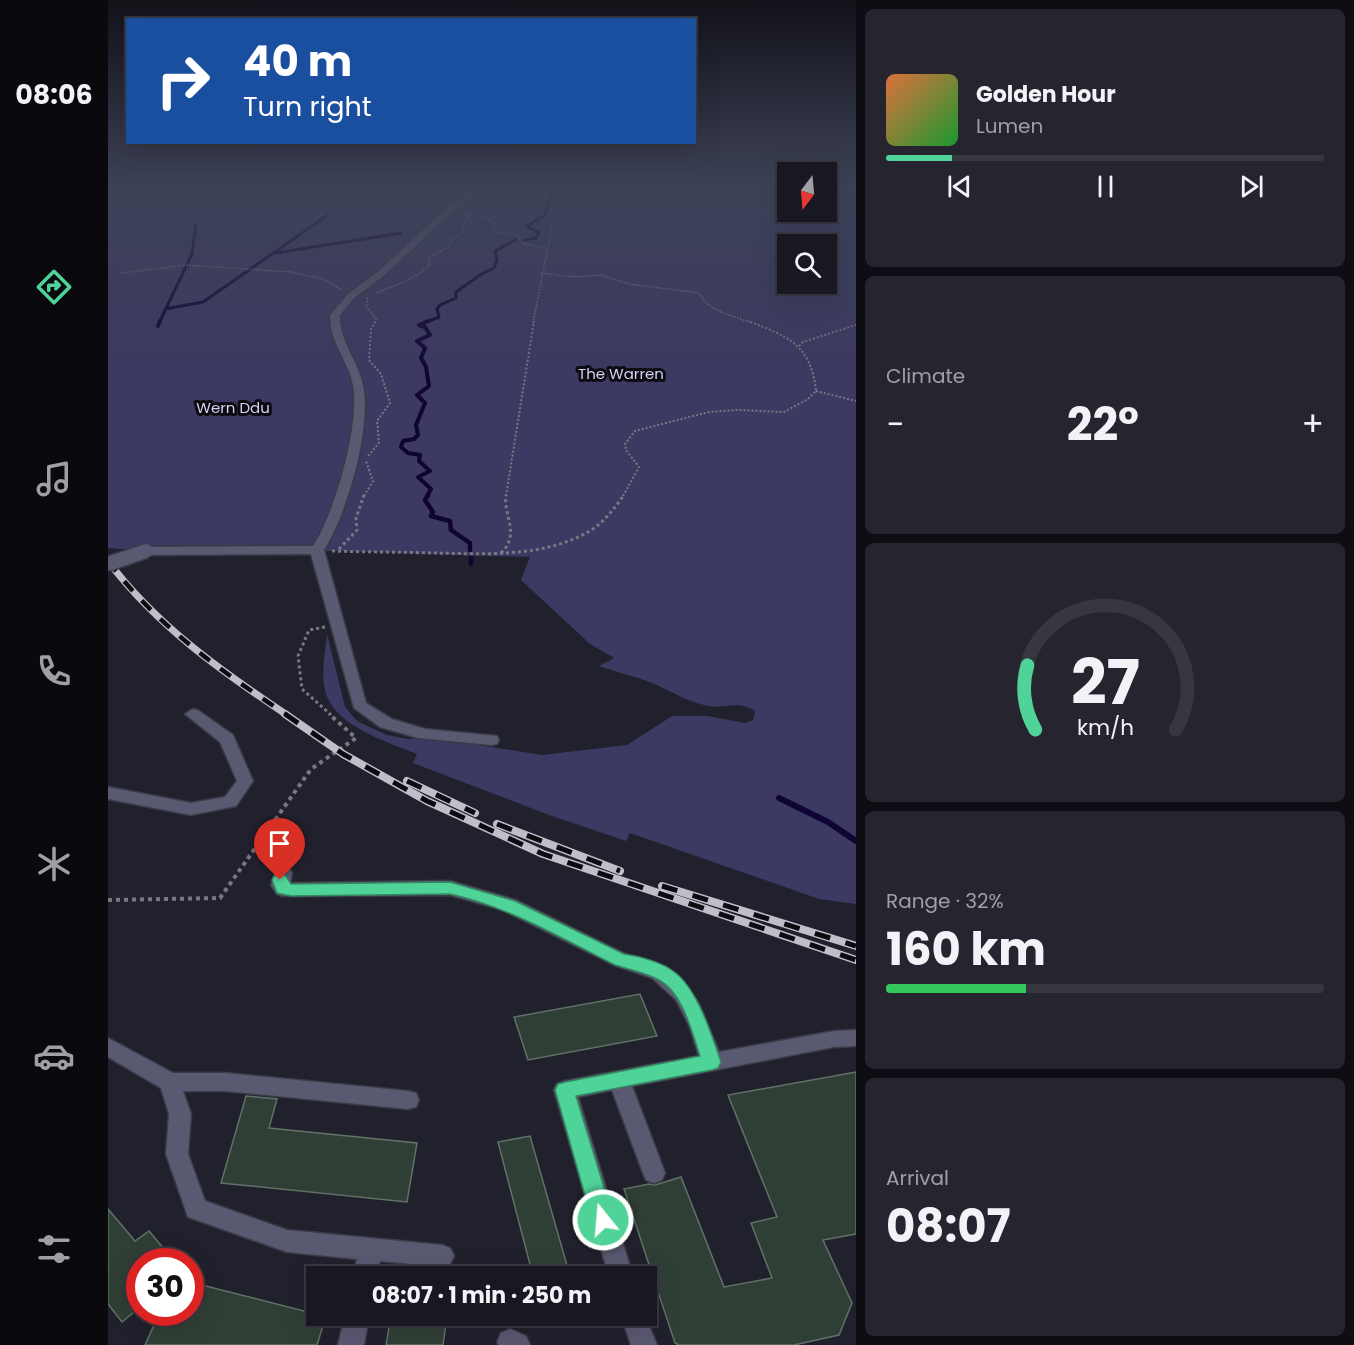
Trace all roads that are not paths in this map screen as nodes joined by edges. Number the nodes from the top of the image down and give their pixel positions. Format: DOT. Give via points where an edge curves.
graph roads {
  1 [pos="409,249"];
  2 [pos="317,550"];
  3 [pos="108,564"];
  4 [pos="193,714"];
  5 [pos="491,740"];
  6 [pos="108,793"];
  7 [pos="283,873"];
  8 [pos="856,1038"];
  9 [pos="108,1047"];
  10 [pos="712,1062"];
  11 [pos="619,1080"];
  12 [pos="171,1082"];
  13 [pos="408,1100"];
  14 [pos="654,1173"];
  15 [pos="371,1249"];
  16 [pos="442,1256"];
  17 [pos="367,1266"];
  18 [pos="618,1266"];
  19 [pos="355,1326"];
  20 [pos="637,1326"];
  21 [pos="351,1345"];
  22 [pos="644,1345"];
  1 -- 2 [label="street" via="351,296 334,321 362,400 329,534"];
  2 -- 3 [label="street, bridge" via="146,551"];
  2 -- 5 [label="street" via="359,705 386,723 424,734"];
  4 -- 6 [label="street" via="226,739 245,781 230,802 191,809"];
  7 -- 10 [label="street" via="283,889 450,888 509,905 621,960 667,976 683,993"];
  8 -- 10 [label="street"];
  9 -- 12 [label="street"];
  10 -- 11 [label="street"];
  11 -- 14 [label="street"];
  11 -- 18 [label="street" via="565,1090"];
  12 -- 13 [label="street" via="225,1082"];
  12 -- 15 [label="street" via="180,1114 177,1154 196,1209 287,1241"];
  15 -- 16 [label="street"];
  15 -- 17 [label="street"];
  19 -- 21 [label="street"];
  20 -- 22 [label="street"];
}
